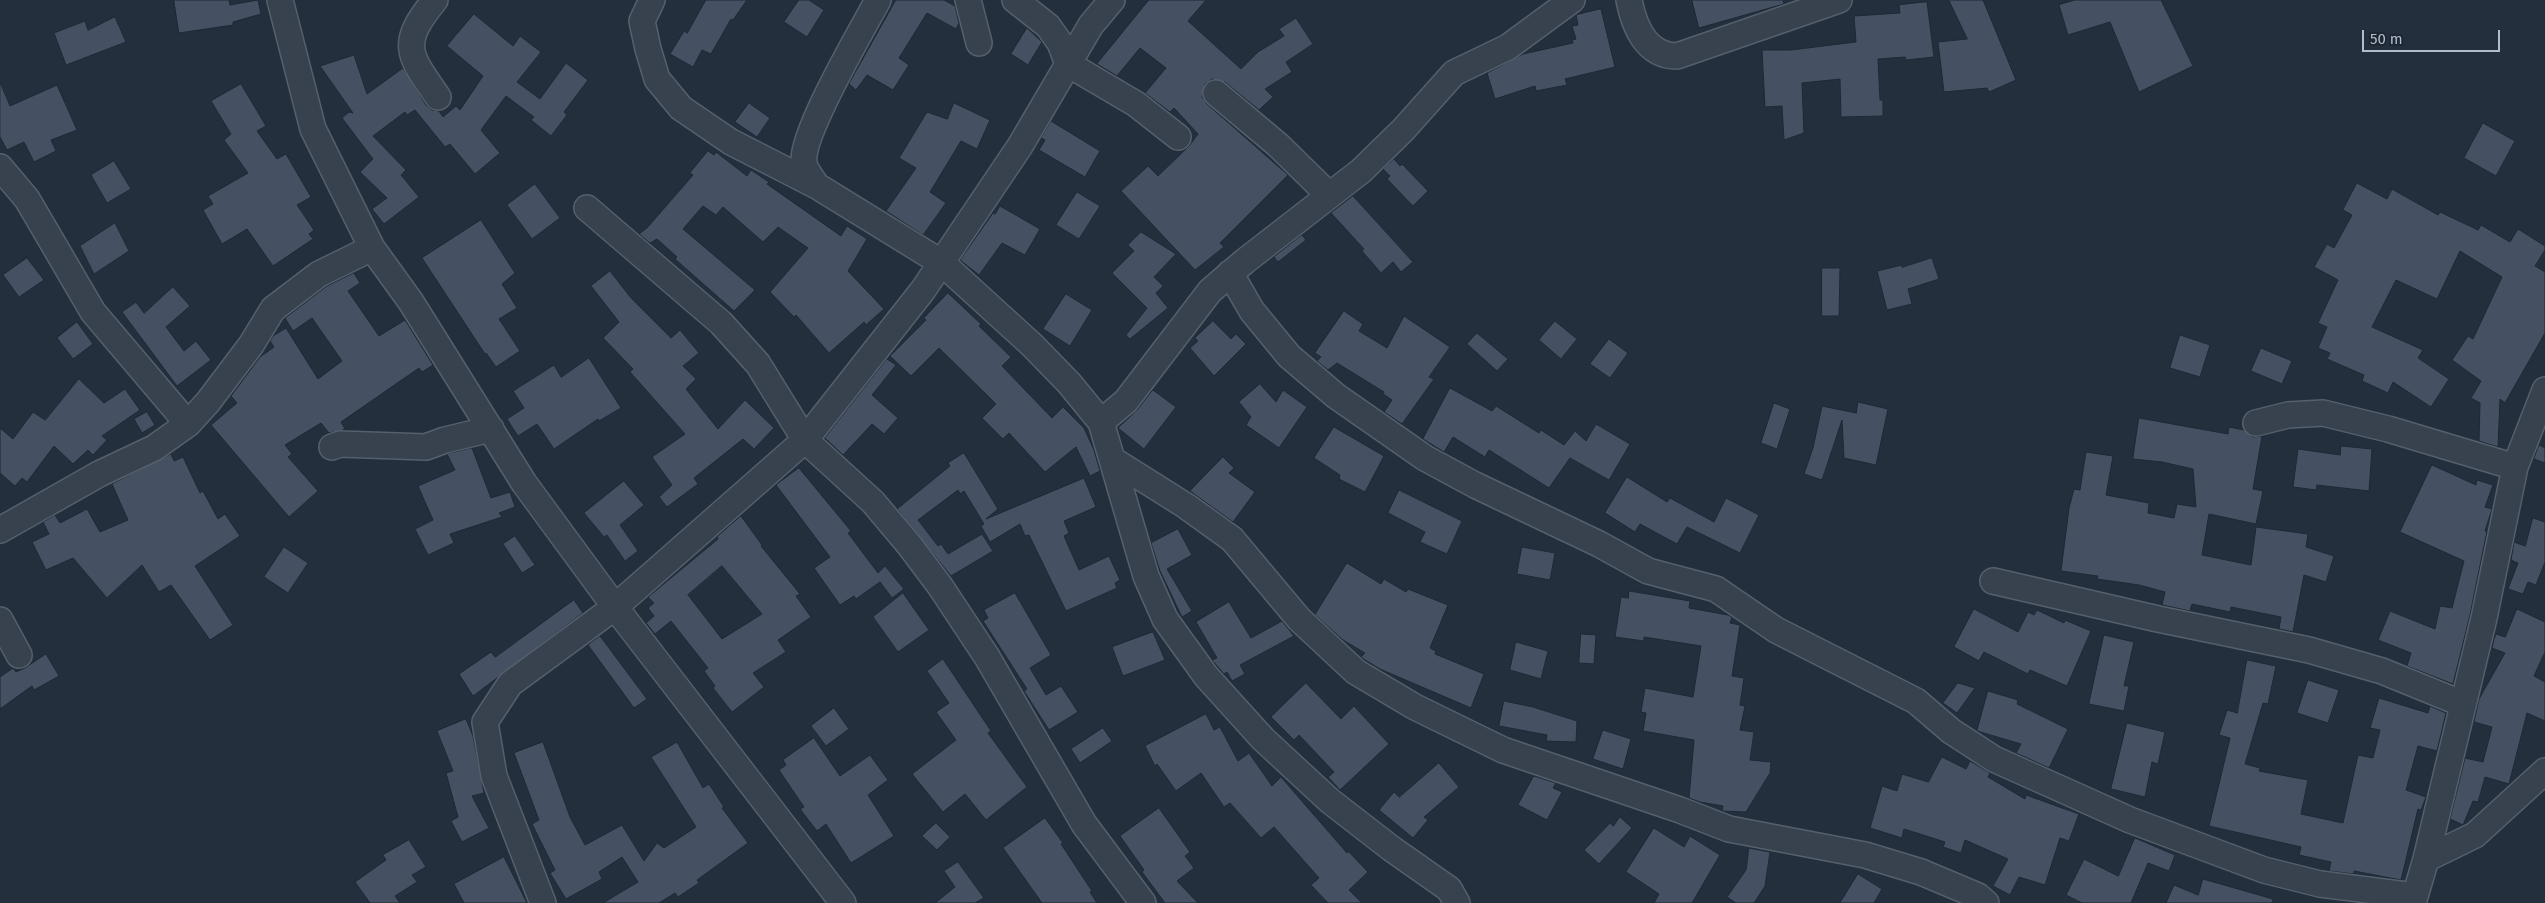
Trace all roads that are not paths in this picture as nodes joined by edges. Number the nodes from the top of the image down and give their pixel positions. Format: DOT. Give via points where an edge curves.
graph roads {
  1 [pos="280,0"];
  2 [pos="435,0"];
  3 [pos="652,0"];
  4 [pos="878,0"];
  5 [pos="968,0"];
  6 [pos="1015,0"];
  7 [pos="1112,0"];
  8 [pos="1572,0"];
  9 [pos="1630,0"];
  10 [pos="1839,0"];
  11 [pos="979,43"];
  12 [pos="1068,64"];
  13 [pos="1216,93"];
  14 [pos="438,98"];
  15 [pos="1178,137"];
  16 [pos="0,168"];
  17 [pos="817,186"];
  18 [pos="1329,195"];
  19 [pos="587,208"];
  20 [pos="372,248"];
  21 [pos="942,263"];
  22 [pos="1230,273"];
  23 [pos="2545,390"];
  24 [pos="1101,422"];
  25 [pos="2256,423"];
  26 [pos="188,424"];
  27 [pos="491,429"];
  28 [pos="805,440"];
  29 [pos="332,447"];
  30 [pos="1113,460"];
  31 [pos="2515,467"];
  32 [pos="0,530"];
  33 [pos="1993,581"];
  34 [pos="615,607"];
  35 [pos="0,620"];
  36 [pos="19,655"];
  37 [pos="2463,704"];
  38 [pos="2545,772"];
  39 [pos="2426,860"];
  40 [pos="2414,899"];
  41 [pos="543,903"];
  42 [pos="842,903"];
  43 [pos="1143,903"];
  44 [pos="1457,903"];
  45 [pos="1986,903"];
  1 -- 20 [label="street" via="313,129"];
  2 -- 14 [label="street" via="415,27 410,41 412,57"];
  3 -- 17 [label="street" via="642,21 648,49 657,79 681,108 731,142"];
  4 -- 17 [label="street" via="829,90 805,146 804,164"];
  5 -- 11 [label="street"];
  6 -- 12 [label="street" via="1048,26"];
  7 -- 12 [label="street" via="1091,25"];
  8 -- 18 [label="street" via="1508,47 1454,73 1375,157"];
  9 -- 10 [label="street" via="1638,29 1649,47 1665,56 1677,56"];
  12 -- 15 [label="street" via="1136,104"];
  12 -- 21 [label="street" via="1020,146"];
  13 -- 18 [label="street" via="1278,145"];
  16 -- 26 [label="street" via="27,200 93,312"];
  17 -- 21 [label="street"];
  18 -- 22 [label="street"];
  19 -- 28 [label="street" via="721,324 758,364"];
  20 -- 26 [label="street" via="318,274 273,309 251,345"];
  20 -- 27 [label="street" via="411,302"];
  21 -- 24 [label="street" via="1038,351"];
  21 -- 28 [label="street"];
  22 -- 24 [label="street" via="1210,291 1126,402"];
  22 -- 40 [label="street" via="1252,310 1289,356 1336,396 1425,458 1475,485 1648,571 1716,589 1776,630 1916,700 1951,731 1994,759 2130,820 2264,870 2320,884"];
  23 -- 31 [label="street"];
  24 -- 30 [label="street"];
  25 -- 31 [label="street" via="2288,415 2322,413"];
  26 -- 32 [label="street" via="154,448 99,474"];
  27 -- 29 [label="street" via="426,447 340,444"];
  27 -- 34 [label="street" via="524,483"];
  28 -- 34 [label="street"];
  28 -- 43 [label="street" via="874,502 940,586 986,657 1084,824"];
  30 -- 44 [label="street" via="1146,576 1166,619 1206,676 1263,739 1330,801 1449,888"];
  30 -- 45 [label="street" via="1232,539 1300,618 1356,672 1415,707 1503,750 1729,829 1865,855 1921,872 1978,896"];
  31 -- 37 [label="street"];
  33 -- 37 [label="street" via="2309,650 2382,671"];
  34 -- 41 [label="street" via="510,684 485,722 494,776"];
  34 -- 42 [label="street"];
  35 -- 36 [label="street"];
  37 -- 39 [label="street"];
  38 -- 39 [label="street" via="2475,835"];
  39 -- 40 [label="street"];
}
